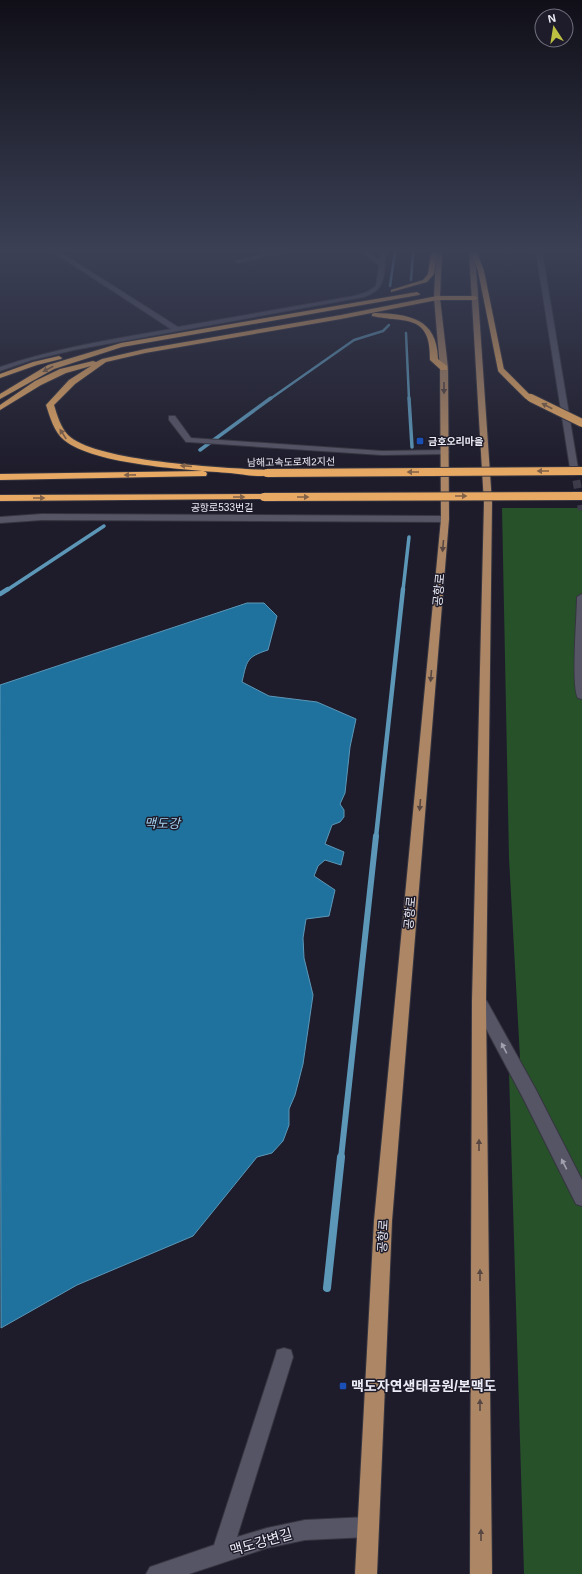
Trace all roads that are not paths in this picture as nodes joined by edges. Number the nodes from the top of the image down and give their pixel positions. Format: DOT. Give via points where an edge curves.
graph roads {
  1 [pos="172,325"];
  2 [pos="191,325"];
  3 [pos="233,325"];
  4 [pos="292,325"];
  5 [pos="423,325"];
  6 [pos="440,325"];
  7 [pos="474,325"];
  8 [pos="492,325"];
  9 [pos="552,325"];
  10 [pos="176,328"];
  11 [pos="121,345"];
  12 [pos="104,360"];
  13 [pos="444,368"];
  14 [pos="0,369"];
  15 [pos="0,378"];
  16 [pos="0,397"];
  17 [pos="0,408"];
  18 [pos="172,418"];
  19 [pos="582,423"];
  20 [pos="445,452"];
  21 [pos="578,470"];
  22 [pos="0,473"];
  23 [pos="267,473"];
  24 [pos="75,476"];
  25 [pos="0,477"];
  26 [pos="582,496"];
  27 [pos="0,498"];
  28 [pos="445,519"];
  29 [pos="0,520"];
  30 [pos="582,597"];
  31 [pos="582,695"];
  32 [pos="479,1001"];
  33 [pos="582,1198"];
  34 [pos="284,1357"];
  35 [pos="368,1527"];
  36 [pos="222,1552"];
  37 [pos="157,1574"];
  38 [pos="366,1574"];
  39 [pos="481,1574"];
  1 -- 10 [label="street"];
  2 -- 10 [label="street"];
  3 -- 11 [label="highway"];
  4 -- 12 [label="highway"];
  5 -- 13 [label="highway" via="433,344 434,360"];
  6 -- 13 [label="main road, 공항로"];
  7 -- 32 [label="main road" via="488,503"];
  19 -- 8 [label="highway, one-way, bridge" via="527,396 501,370"];
  9 -- 21 [label="street"];
  10 -- 14 [label="street" via="62,351"];
  11 -- 15 [label="highway" via="35,363"];
  11 -- 16 [label="highway, one-way" via="51,367"];
  12 -- 17 [label="highway" via="63,371 38,383"];
  23 -- 12 [label="highway, one-way" via="142,462 90,452 67,439 55,420 50,405 72,382"];
  13 -- 20 [label="main road, 공항로, one-way"];
  18 -- 20 [label="street" via="189,440 382,453"];
  20 -- 28 [label="main road, 공항로"];
  21 -- 23 [label="highway, 남해고속도로제2지선, one-way, bridge"];
  22 -- 24 [label="highway"];
  23 -- 24 [label="highway, 남해고속도로제2지선, one-way"];
  24 -- 25 [label="highway, 남해고속도로제2지선"];
  27 -- 26 [label="highway, one-way, bridge"];
  28 -- 29 [label="street, 공항로533번길" via="42,517"];
  28 -- 35 [label="main road, 공항로, one-way" via="383,1221"];
  30 -- 31 [label="street"];
  33 -- 32 [label="street, one-way"];
  39 -- 32 [label="main road, one-way"];
  34 -- 36 [label="street"];
  35 -- 36 [label="street, 맥도강변길" via="305,1530 267,1538"];
  35 -- 38 [label="main road, 공항로"];
  36 -- 37 [label="street, 맥도강변길"];
}
